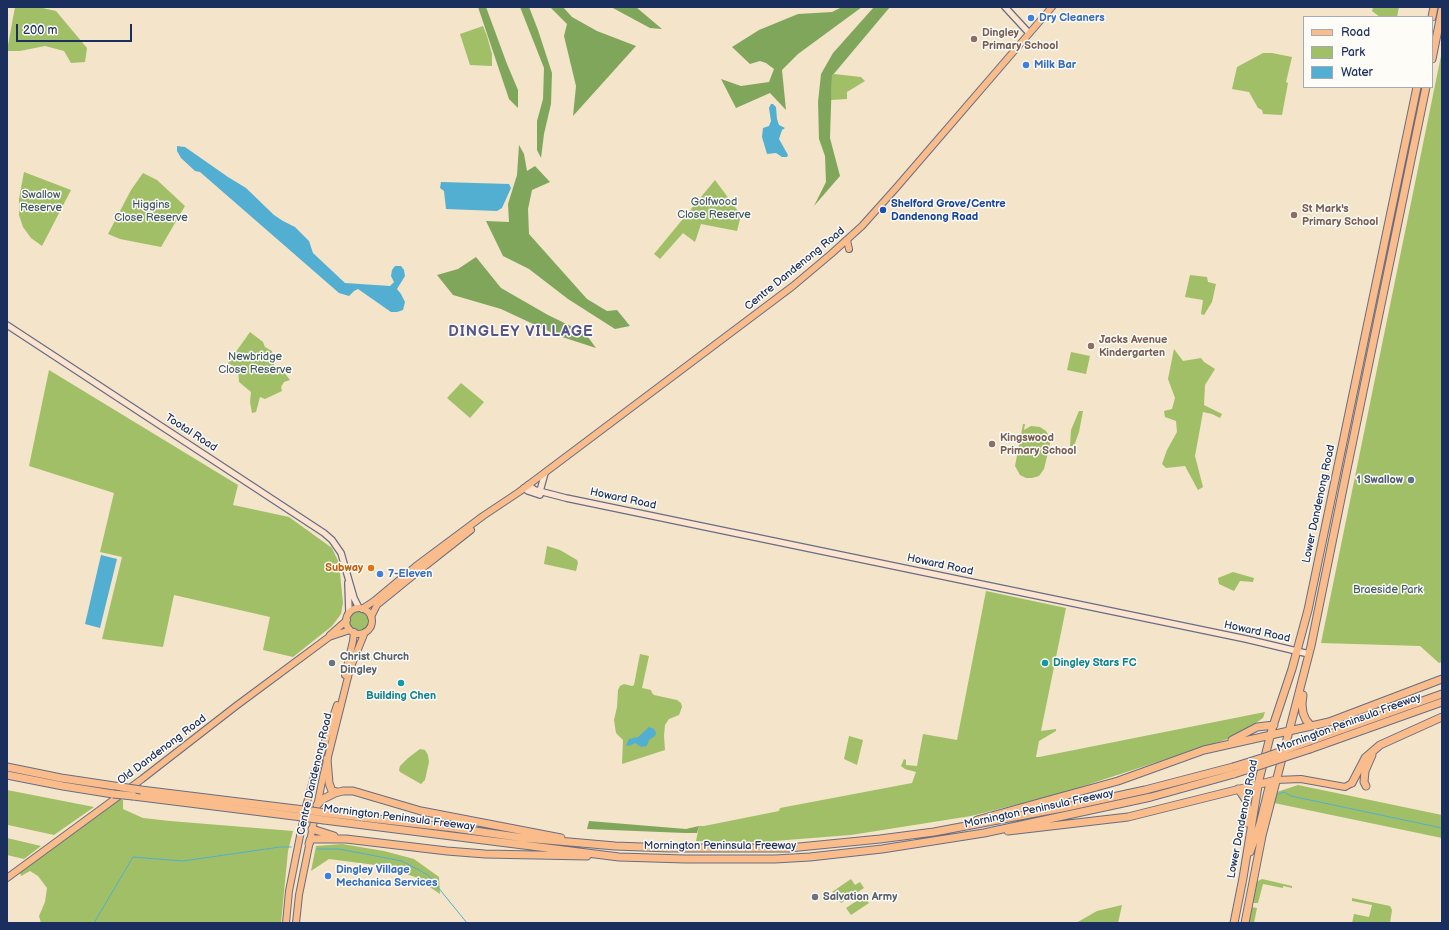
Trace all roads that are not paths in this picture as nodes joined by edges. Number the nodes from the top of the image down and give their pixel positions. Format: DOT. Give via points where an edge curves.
graph roads {
  1 [pos="1005,7"];
  2 [pos="1052,7"];
  3 [pos="1442,10"];
  4 [pos="1030,33"];
  5 [pos="1433,54"];
  6 [pos="1417,88"];
  7 [pos="1426,88"];
  8 [pos="847,240"];
  9 [pos="849,249"];
  10 [pos="7,325"];
  11 [pos="545,472"];
  12 [pos="526,486"];
  13 [pos="540,491"];
  14 [pos="566,498"];
  15 [pos="508,500"];
  16 [pos="347,573"];
  17 [pos="360,608"];
  18 [pos="349,613"];
  19 [pos="371,617"];
  20 [pos="347,620"];
  21 [pos="352,631"];
  22 [pos="365,632"];
  23 [pos="329,637"];
  24 [pos="1298,651"];
  25 [pos="1309,658"];
  26 [pos="1442,679"];
  27 [pos="1442,694"];
  28 [pos="1442,702"];
  29 [pos="1442,717"];
  30 [pos="1274,725"];
  31 [pos="1312,726"];
  32 [pos="1290,731"];
  33 [pos="1271,734"];
  34 [pos="1377,747"];
  35 [pos="1211,748"];
  36 [pos="327,759"];
  37 [pos="7,767"];
  38 [pos="1234,770"];
  39 [pos="7,775"];
  40 [pos="1274,781"];
  41 [pos="1352,783"];
  42 [pos="1258,784"];
  43 [pos="1366,786"];
  44 [pos="1238,789"];
  45 [pos="337,792"];
  46 [pos="317,805"];
  47 [pos="303,815"];
  48 [pos="325,816"];
  49 [pos="312,829"];
  50 [pos="939,831"];
  51 [pos="962,836"];
  52 [pos="346,839"];
  53 [pos="309,844"];
  54 [pos="594,844"];
  55 [pos="619,857"];
  56 [pos="1246,861"];
  57 [pos="1244,872"];
  58 [pos="7,878"];
  59 [pos="286,923"];
  60 [pos="296,923"];
  61 [pos="1234,923"];
  62 [pos="1245,923"];
  1 -- 4 [label="main road"];
  2 -- 4 [label="main road, Centre Dandenong Road"];
  3 -- 5 [label="highway"];
  4 -- 8 [label="main road, Centre Dandenong Road" via="896,188"];
  6 -- 24 [label="highway, Lower Dandenong Road"];
  7 -- 25 [label="highway, Lower Dandenong Road"];
  8 -- 9 [label="main road"];
  8 -- 11 [label="main road, Centre Dandenong Road" via="793,286"];
  10 -- 16 [label="main road, Tootal Road" via="324,533 338,548"];
  11 -- 12 [label="main road, Centre Dandenong Road"];
  11 -- 13 [label="main road"];
  12 -- 13 [label="main road, Howard Road"];
  12 -- 14 [label="main road, Howard Road" via="528,491 540,495"];
  12 -- 15 [label="main road, Centre Dandenong Road"];
  13 -- 14 [label="main road, Howard Road"];
  14 -- 24 [label="main road, Howard Road"];
  15 -- 17 [label="main road, Centre Dandenong Road" via="416,566 374,601"];
  15 -- 19 [label="main road, Centre Dandenong Road" via="377,605"];
  16 -- 17 [label="main road, Tootal Road" via="354,598"];
  16 -- 18 [label="main road, Tootal Road"];
  17 -- 18 [label="main road"];
  17 -- 19 [label="main road"];
  18 -- 20 [label="main road"];
  19 -- 22 [label="main road" via="371,626"];
  20 -- 21 [label="main road"];
  20 -- 23 [label="main road, Old Dandenong Road"];
  21 -- 22 [label="main road" via="360,634"];
  21 -- 23 [label="main road, Old Dandenong Road"];
  21 -- 47 [label="main road, Centre Dandenong Road" via="353,641 339,700"];
  22 -- 36 [label="main road, Centre Dandenong Road" via="350,670"];
  23 -- 58 [label="main road, Old Dandenong Road"];
  24 -- 25 [label="main road, Howard Road"];
  24 -- 30 [label="highway, Lower Dandenong Road"];
  25 -- 31 [label="highway" via="1302,706 1305,718"];
  25 -- 32 [label="highway, Lower Dandenong Road"];
  26 -- 31 [label="highway" via="1340,719"];
  27 -- 38 [label="highway, Mornington Peninsula Freeway, bridge"];
  28 -- 38 [label="highway, Mornington Peninsula Freeway, bridge" via="1310,750"];
  29 -- 34 [label="highway"];
  30 -- 33 [label="highway, Lower Dandenong Road"];
  30 -- 35 [label="highway" via="1257,728"];
  31 -- 32 [label="highway"];
  32 -- 33 [label="highway"];
  32 -- 40 [label="highway, Lower Dandenong Road"];
  33 -- 35 [label="highway"];
  33 -- 42 [label="highway, Lower Dandenong Road"];
  34 -- 41 [label="highway" via="1367,756"];
  34 -- 43 [label="highway" via="1366,768"];
  35 -- 50 [label="highway" via="1118,781"];
  36 -- 45 [label="highway" via="329,783 332,790"];
  36 -- 46 [label="main road, Centre Dandenong Road"];
  37 -- 47 [label="highway, Mornington Peninsula Freeway, bridge" via="61,778"];
  38 -- 50 [label="highway, Mornington Peninsula Freeway" via="1062,808"];
  38 -- 51 [label="highway, Mornington Peninsula Freeway" via="1151,797"];
  39 -- 47 [label="highway, Mornington Peninsula Freeway, bridge" via="113,794"];
  40 -- 41 [label="main road" via="1301,779 1345,787"];
  40 -- 42 [label="highway"];
  40 -- 57 [label="highway"];
  40 -- 62 [label="highway, Lower Dandenong Road"];
  42 -- 44 [label="highway"];
  42 -- 56 [label="highway, Lower Dandenong Road"];
  44 -- 51 [label="highway" via="1121,818"];
  44 -- 56 [label="highway" via="1248,807"];
  45 -- 46 [label="highway"];
  45 -- 54 [label="highway" via="356,792 421,811"];
  46 -- 47 [label="main road"];
  46 -- 49 [label="main road, Centre Dandenong Road"];
  47 -- 48 [label="highway, Mornington Peninsula Freeway, bridge"];
  47 -- 49 [label="main road" via="307,825"];
  47 -- 59 [label="main road, Centre Dandenong Road"];
  48 -- 54 [label="highway, Mornington Peninsula Freeway"];
  48 -- 55 [label="highway, Mornington Peninsula Freeway"];
  49 -- 52 [label="highway"];
  49 -- 53 [label="main road, Centre Dandenong Road"];
  50 -- 54 [label="highway, Mornington Peninsula Freeway" via="789,848 669,848"];
  51 -- 55 [label="highway, Mornington Peninsula Freeway" via="882,849 796,858 706,860"];
  52 -- 53 [label="highway" via="315,838 310,840"];
  52 -- 55 [label="highway" via="485,854"];
  53 -- 60 [label="main road, Centre Dandenong Road"];
  56 -- 57 [label="highway, Lower Dandenong Road"];
  57 -- 61 [label="highway, Lower Dandenong Road"];
}
